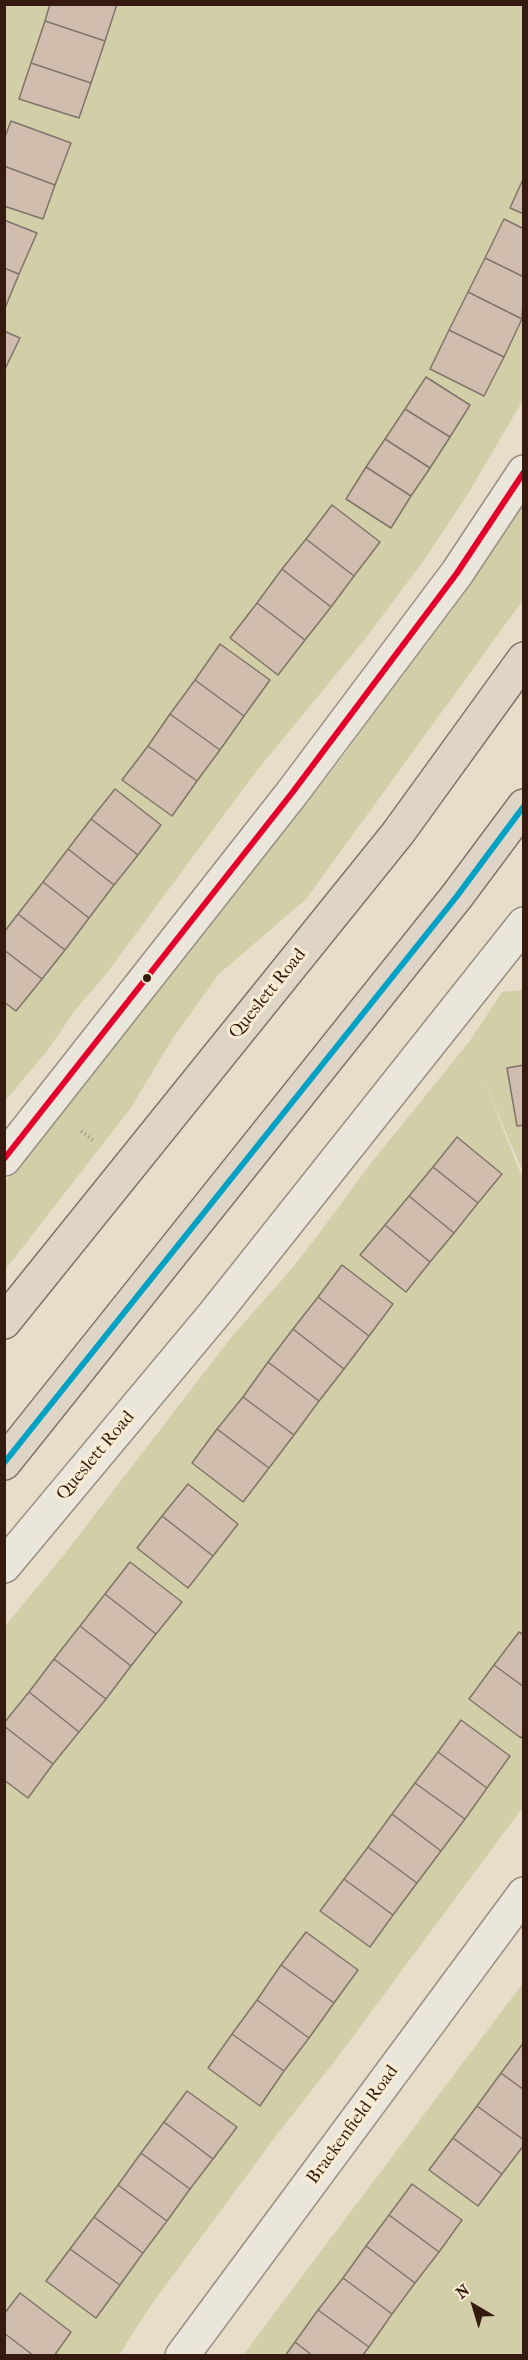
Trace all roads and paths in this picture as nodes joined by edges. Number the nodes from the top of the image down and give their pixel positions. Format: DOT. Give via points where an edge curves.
graph roads {
  1 [pos="524,472"];
  2 [pos="524,659"];
  3 [pos="524,806"];
  4 [pos="524,924"];
  5 [pos="4,1159"];
  6 [pos="4,1322"];
  7 [pos="4,1463"];
  8 [pos="4,1566"];
  9 [pos="524,1894"];
  10 [pos="182,2355"];
  1 -- 5 [label="street" via="457,573 314,764"];
  2 -- 6 [label="highway, Queslett Road" via="398,832"];
  3 -- 7 [label="highway" via="457,896"];
  4 -- 8 [label="street, Queslett Road" via="216,1312"];
  9 -- 10 [label="street, Brackenfield Road"];
}
